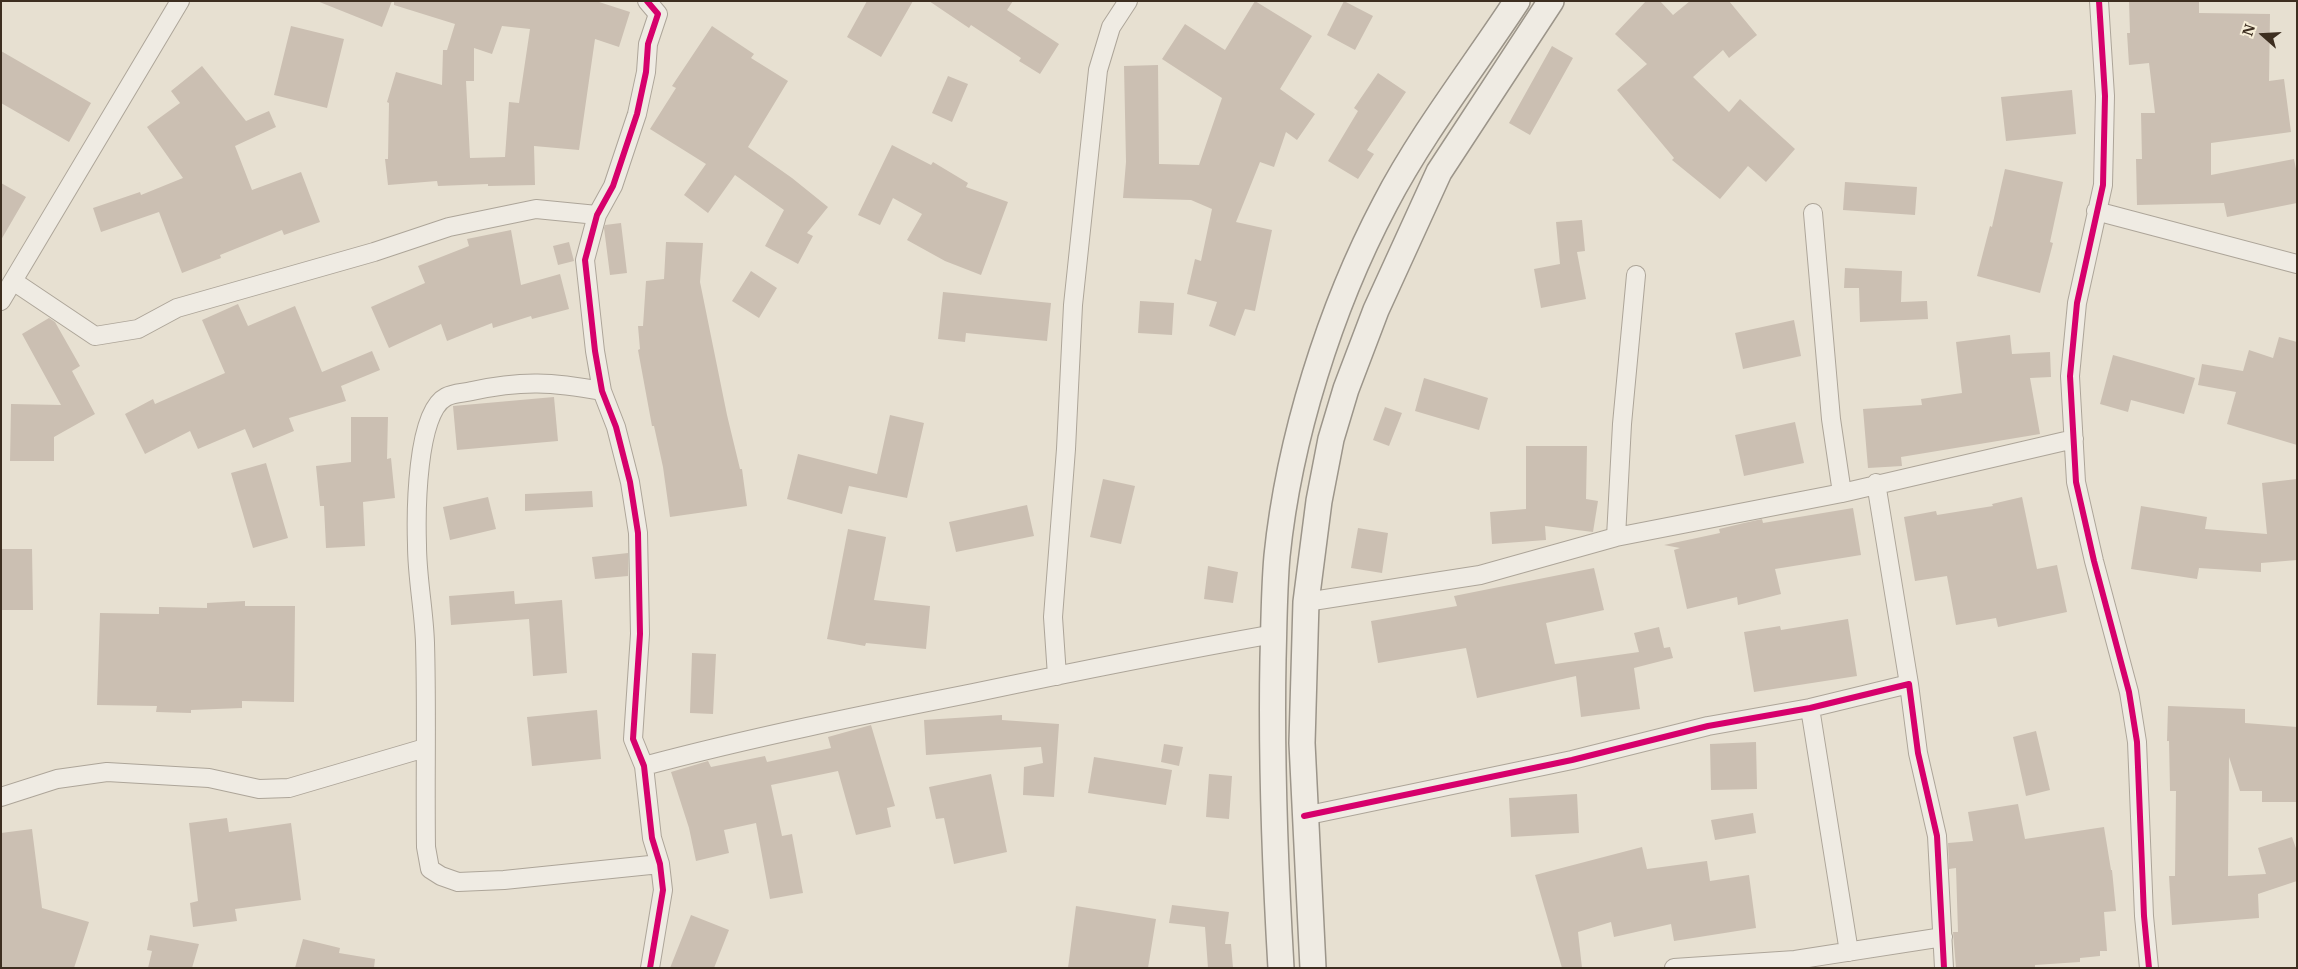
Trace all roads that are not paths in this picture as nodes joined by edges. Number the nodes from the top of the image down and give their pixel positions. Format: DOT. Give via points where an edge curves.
graph roads {
  1 [pos="180,1"];
  2 [pos="647,1"];
  3 [pos="1517,1"];
  4 [pos="1551,1"];
  5 [pos="2099,1"];
  6 [pos="1120,5"];
  7 [pos="2096,211"];
  8 [pos="1813,212"];
  9 [pos="597,215"];
  10 [pos="2297,264"];
  11 [pos="1636,275"];
  12 [pos="5,292"];
  13 [pos="602,391"];
  14 [pos="2074,439"];
  15 [pos="1876,483"];
  16 [pos="1842,492"];
  17 [pos="1616,537"];
  18 [pos="1306,602"];
  19 [pos="1274,634"];
  20 [pos="1057,676"];
  21 [pos="1909,684"];
  22 [pos="1810,708"];
  23 [pos="425,748"];
  24 [pos="644,766"];
  25 [pos="1,797"];
  26 [pos="1304,816"];
  27 [pos="660,864"];
  28 [pos="1943,937"];
  29 [pos="1849,952"];
  30 [pos="650,968"];
  31 [pos="1281,968"];
  32 [pos="1313,968"];
  33 [pos="1674,968"];
  34 [pos="1944,968"];
  35 [pos="2149,968"];
  1 -- 12 [label="street"];
  2 -- 9 [label="street" via="658,14 648,44 637,114 613,186"];
  3 -- 19 [label="main road" via="1386,202 1333,321 1308,398 1288,485 1277,556"];
  4 -- 18 [label="main road" via="1439,172 1376,310 1331,439"];
  5 -- 7 [label="street" via="2105,96 2103,185"];
  6 -- 20 [label="street" via="1098,70 1081,223 1053,617"];
  7 -- 10 [label="street"];
  7 -- 14 [label="street" via="2077,303 2070,376"];
  8 -- 16 [label="street" via="1831,419"];
  9 -- 12 [label="street" via="536,209 457,225 177,308 138,329 95,336"];
  9 -- 13 [label="street" via="585,260"];
  11 -- 17 [label="street" via="1622,424"];
  13 -- 23 [label="street" via="560,383 527,382 446,397 435,407 420,457 417,536 425,642"];
  13 -- 24 [label="street" via="616,427 630,482 638,534 640,634 633,739"];
  14 -- 15 [label="street"];
  14 -- 35 [label="street" via="2076,482 2129,692 2137,742"];
  15 -- 16 [label="street"];
  15 -- 21 [label="street"];
  16 -- 17 [label="street"];
  17 -- 18 [label="street" via="1480,575"];
  18 -- 26 [label="main road" via="1302,743"];
  19 -- 20 [label="street"];
  19 -- 31 [label="main road" via="1271,745"];
  20 -- 24 [label="street" via="736,742"];
  21 -- 22 [label="street"];
  21 -- 28 [label="street" via="1918,754 1937,836"];
  22 -- 26 [label="street" via="1708,726 1572,760"];
  22 -- 29 [label="street"];
  23 -- 25 [label="street" via="289,788 258,789 209,778 107,772 57,779"];
  23 -- 27 [label="street" via="426,847 430,868 441,876 458,882 504,880"];
  24 -- 27 [label="street" via="652,838"];
  26 -- 32 [label="main road"];
  27 -- 30 [label="street" via="663,890"];
  28 -- 29 [label="street"];
  28 -- 34 [label="street"];
  29 -- 33 [label="street" via="1794,960"];
}
